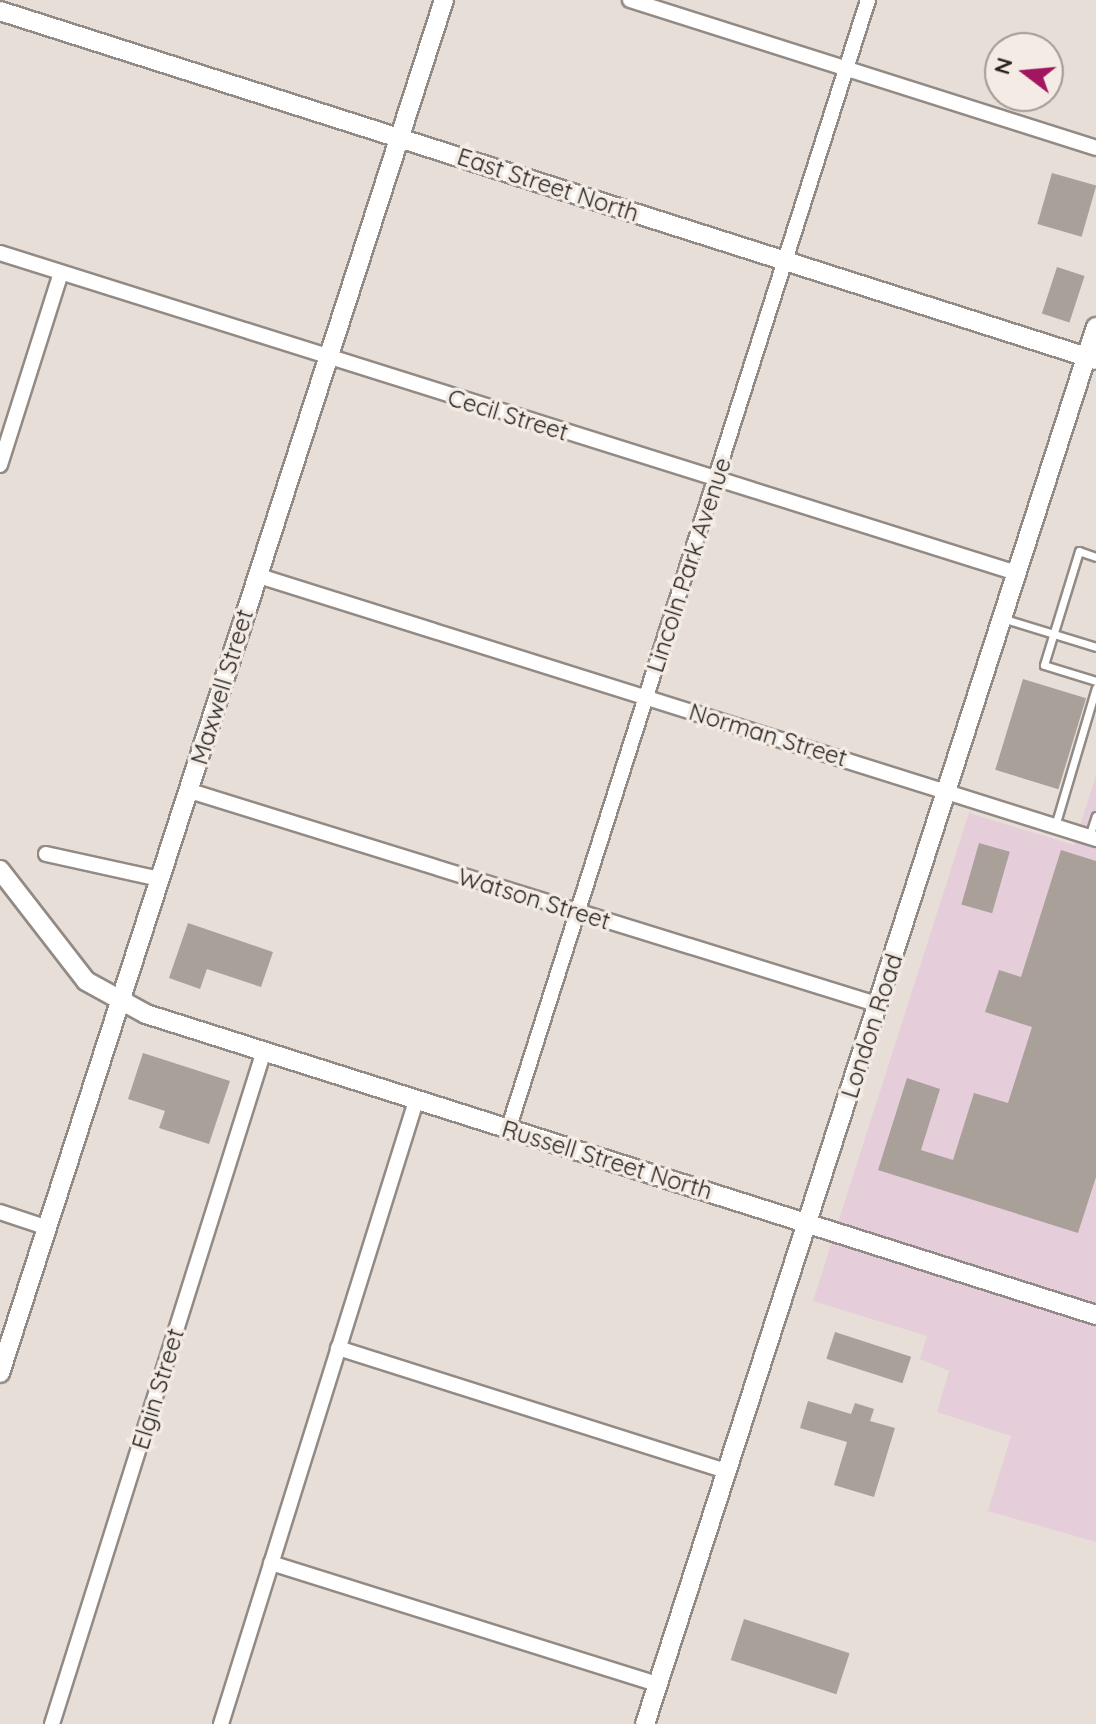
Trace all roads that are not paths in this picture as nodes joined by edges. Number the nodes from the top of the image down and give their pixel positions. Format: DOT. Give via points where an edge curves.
graph roads {
  1 [pos="444,0"];
  2 [pos="630,0"];
  3 [pos="868,0"];
  4 [pos="0,11"];
  5 [pos="846,68"];
  6 [pos="396,137"];
  7 [pos="1096,148"];
  8 [pos="0,253"];
  9 [pos="786,260"];
  10 [pos="61,273"];
  11 [pos="1096,327"];
  12 [pos="326,358"];
  13 [pos="1092,359"];
  14 [pos="0,465"];
  15 [pos="717,481"];
  16 [pos="1096,557"];
  17 [pos="1017,573"];
  18 [pos="256,575"];
  19 [pos="1003,618"];
  20 [pos="1053,634"];
  21 [pos="1096,647"];
  22 [pos="1096,681"];
  23 [pos="1096,688"];
  24 [pos="646,697"];
  25 [pos="190,791"];
  26 [pos="948,792"];
  27 [pos="1096,816"];
  28 [pos="1055,826"];
  29 [pos="1093,838"];
  30 [pos="46,854"];
  31 [pos="0,870"];
  32 [pos="160,879"];
  33 [pos="577,913"];
  34 [pos="120,1002"];
  35 [pos="879,1005"];
  36 [pos="263,1054"];
  37 [pos="416,1101"];
  38 [pos="508,1130"];
  39 [pos="0,1212"];
  40 [pos="808,1223"];
  41 [pos="48,1228"];
  42 [pos="1096,1315"];
  43 [pos="338,1348"];
  44 [pos="0,1373"];
  45 [pos="726,1471"];
  46 [pos="271,1563"];
  47 [pos="658,1684"];
  48 [pos="52,1724"];
  49 [pos="221,1724"];
  50 [pos="645,1724"];
  1 -- 6 [label="street, Maxwell Street"];
  2 -- 5 [label="street"];
  3 -- 5 [label="street, Lincoln Park Avenue"];
  4 -- 6 [label="street, East Street North"];
  5 -- 7 [label="street"];
  5 -- 9 [label="street, Lincoln Park Avenue"];
  6 -- 9 [label="street, East Street North"];
  6 -- 12 [label="street, Maxwell Street"];
  8 -- 10 [label="street, Cecil Street"];
  9 -- 13 [label="street, East Street North"];
  9 -- 15 [label="street, Lincoln Park Avenue"];
  10 -- 12 [label="street, Cecil Street"];
  10 -- 14 [label="street"];
  11 -- 13 [label="street, London Road"];
  12 -- 15 [label="street, Cecil Street"];
  12 -- 18 [label="street, Maxwell Street"];
  13 -- 17 [label="street, London Road"];
  15 -- 17 [label="street, Cecil Street"];
  15 -- 24 [label="street, Lincoln Park Avenue"];
  16 -- 20 [label="lane" via="1079,551"];
  17 -- 19 [label="street, London Road"];
  18 -- 24 [label="street, Norman Street"];
  18 -- 25 [label="street, Maxwell Street"];
  19 -- 20 [label="lane"];
  19 -- 26 [label="street, London Road"];
  20 -- 21 [label="lane"];
  20 -- 22 [label="lane" via="1044,665"];
  23 -- 28 [label="lane"];
  24 -- 26 [label="street, Norman Street"];
  24 -- 33 [label="street, Lincoln Park Avenue"];
  25 -- 32 [label="street, Maxwell Street"];
  25 -- 33 [label="street, Watson Street"];
  26 -- 28 [label="street, Norman Street"];
  26 -- 35 [label="street, London Road"];
  27 -- 29 [label="lane"];
  28 -- 29 [label="street, Norman Street"];
  30 -- 32 [label="street"];
  31 -- 34 [label="street, Russell Street North" via="86,981"];
  32 -- 34 [label="street, Maxwell Street"];
  33 -- 35 [label="street, Watson Street"];
  33 -- 38 [label="street, Lincoln Park Avenue"];
  34 -- 36 [label="street, Russell Street North"];
  34 -- 41 [label="street, Maxwell Street"];
  35 -- 40 [label="street, London Road"];
  36 -- 37 [label="street, Russell Street North"];
  36 -- 48 [label="street, Elgin Street"];
  37 -- 38 [label="street, Russell Street North"];
  37 -- 43 [label="street"];
  38 -- 40 [label="street, Russell Street North"];
  39 -- 41 [label="street"];
  40 -- 42 [label="street, Russell Street North"];
  40 -- 45 [label="street, London Road"];
  41 -- 44 [label="street, Maxwell Street"];
  43 -- 45 [label="street"];
  43 -- 46 [label="street"];
  45 -- 47 [label="street, London Road"];
  46 -- 47 [label="street"];
  46 -- 49 [label="street"];
  47 -- 50 [label="street, London Road"];
}
